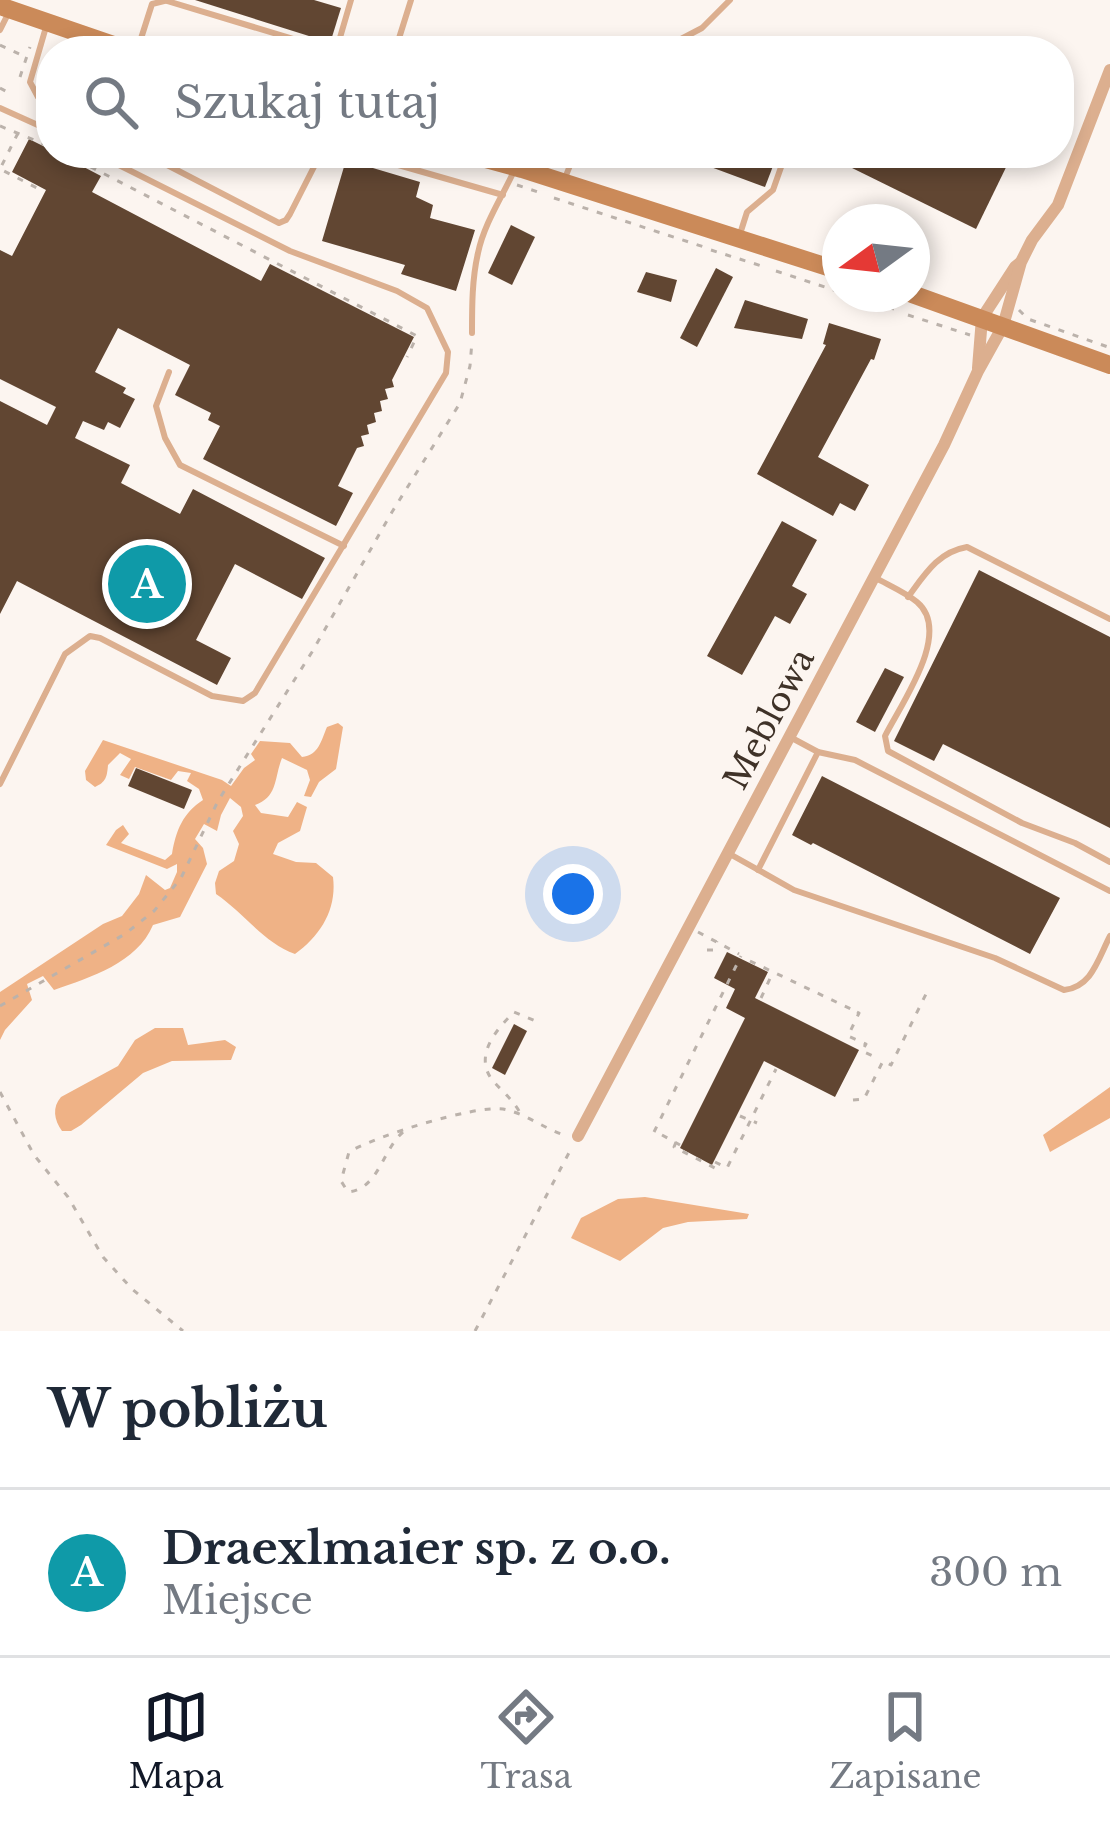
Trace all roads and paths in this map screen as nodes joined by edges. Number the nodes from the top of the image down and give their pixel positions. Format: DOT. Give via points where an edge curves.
graph roads {
  1 [pos="168,0"];
  2 [pos="351,0"];
  3 [pos="411,0"];
  4 [pos="730,0"];
  5 [pos="3,8"];
  6 [pos="47,24"];
  7 [pos="2,34"];
  8 [pos="43,36"];
  9 [pos="86,36"];
  10 [pos="140,36"];
  11 [pos="285,36"];
  12 [pos="340,36"];
  13 [pos="400,36"];
  14 [pos="687,36"];
  15 [pos="33,39"];
  16 [pos="0,46"];
  17 [pos="26,57"];
  18 [pos="36,62"];
  19 [pos="1110,70"];
  20 [pos="20,76"];
  21 [pos="0,88"];
  22 [pos="11,94"];
  23 [pos="36,94"];
  24 [pos="0,108"];
  25 [pos="36,124"];
  26 [pos="0,126"];
  27 [pos="18,133"];
  28 [pos="36,141"];
  29 [pos="12,145"];
  30 [pos="21,148"];
  31 [pos="1074,164"];
  32 [pos="93,168"];
  33 [pos="125,168"];
  34 [pos="173,168"];
  35 [pos="313,168"];
  36 [pos="411,168"];
  37 [pos="498,168"];
  38 [pos="569,168"];
  39 [pos="781,168"];
  40 [pos="1073,168"];
  41 [pos="516,176"];
  42 [pos="41,190"];
  43 [pos="559,190"];
  44 [pos="544,194"];
  45 [pos="503,195"];
  46 [pos="739,238"];
  47 [pos="704,247"];
  48 [pos="711,250"];
  49 [pos="1021,262"];
  50 [pos="822,265"];
  51 [pos="768,268"];
  52 [pos="776,271"];
  53 [pos="822,286"];
  54 [pos="930,303"];
  55 [pos="1018,306"];
  56 [pos="908,315"];
  57 [pos="1003,326"];
  58 [pos="977,327"];
  59 [pos="472,333"];
  60 [pos="1110,348"];
  61 [pos="406,357"];
  62 [pos="1110,365"];
  63 [pos="978,371"];
  64 [pos="169,372"];
  65 [pos="344,546"];
  66 [pos="874,577"];
  67 [pos="908,597"];
  68 [pos="1110,620"];
  69 [pos="790,737"];
  70 [pos="818,752"];
  71 [pos="0,784"];
  72 [pos="728,853"];
  73 [pos="1110,862"];
  74 [pos="758,870"];
  75 [pos="1110,891"];
  76 [pos="688,927"];
  77 [pos="1110,936"];
  78 [pos="717,941"];
  79 [pos="706,950"];
  80 [pos="750,961"];
  81 [pos="773,970"];
  82 [pos="926,994"];
  83 [pos="760,998"];
  84 [pos="0,1006"];
  85 [pos="538,1022"];
  86 [pos="873,1056"];
  87 [pos="776,1069"];
  88 [pos="0,1092"];
  89 [pos="853,1100"];
  90 [pos="521,1114"];
  91 [pos="740,1116"];
  92 [pos="750,1120"];
  93 [pos="757,1124"];
  94 [pos="403,1132"];
  95 [pos="654,1132"];
  96 [pos="662,1135"];
  97 [pos="578,1136"];
  98 [pos="183,1331"];
  99 [pos="475,1331"];
  1 -- 10 [label="lane" via="152,4"];
  1 -- 11 [label="lane"];
  2 -- 12 [label="lane"];
  3 -- 13 [label="lane"];
  4 -- 14 [label="lane"];
  5 -- 6 [label="street"];
  5 -- 7 [label="lane"];
  6 -- 8 [label="lane"];
  6 -- 9 [label="street"];
  7 -- 16 [label="path"];
  15 -- 17 [label="path"];
  16 -- 17 [label="path"];
  17 -- 20 [label="path"];
  18 -- 23 [label="lane"];
  19 -- 31 [label="street"];
  21 -- 22 [label="path"];
  24 -- 25 [label="lane"];
  26 -- 27 [label="path"];
  27 -- 28 [label="path"];
  27 -- 29 [label="path"];
  29 -- 30 [label="path"];
  29 -- 42 [label="path" via="0,169"];
  32 -- 61 [label="path" via="417,336"];
  33 -- 65 [label="lane" via="427,308 448,352 446,373"];
  34 -- 35 [label="lane" via="279,223"];
  36 -- 45 [label="lane"];
  37 -- 41 [label="street"];
  38 -- 43 [label="lane"];
  39 -- 46 [label="lane" via="773,190 747,212"];
  40 -- 49 [label="street"];
  41 -- 43 [label="street"];
  41 -- 44 [label="path"];
  41 -- 45 [label="lane"];
  43 -- 46 [label="street"];
  43 -- 47 [label="path"];
  45 -- 59 [label="lane" via="478,251"];
  46 -- 50 [label="street"];
  48 -- 51 [label="path"];
  49 -- 57 [label="street, Meblowa"];
  49 -- 58 [label="street"];
  52 -- 53 [label="path"];
  54 -- 58 [label="street"];
  55 -- 60 [label="path" via="1028,319"];
  56 -- 58 [label="path"];
  57 -- 58 [label="street"];
  57 -- 62 [label="street"];
  57 -- 63 [label="street, Meblowa"];
  58 -- 63 [label="street"];
  59 -- 84 [label="path" via="460,403 218,801 181,878 125,934"];
  63 -- 66 [label="street, Meblowa"];
  64 -- 65 [label="lane" via="156,406 180,464"];
  65 -- 71 [label="lane" via="243,701 212,696 90,636 65,654"];
  66 -- 67 [label="lane"];
  66 -- 69 [label="street, Meblowa"];
  67 -- 68 [label="lane" via="949,550 967,547"];
  67 -- 73 [label="lane" via="930,627 928,652 885,736 887,751"];
  69 -- 70 [label="lane"];
  69 -- 72 [label="street, Meblowa"];
  70 -- 74 [label="lane"];
  70 -- 75 [label="lane" via="855,760"];
  72 -- 74 [label="lane"];
  72 -- 76 [label="street, Meblowa"];
  74 -- 77 [label="lane" via="1064,990 1088,981"];
  76 -- 78 [label="path"];
  76 -- 97 [label="street, Meblowa"];
  78 -- 79 [label="path"];
  78 -- 95 [label="path" via="740,955"];
  80 -- 81 [label="path"];
  81 -- 83 [label="path"];
  81 -- 86 [label="path" via="859,1013 847,1038"];
  82 -- 89 [label="path" via="891,1065 883,1061 864,1099"];
  85 -- 90 [label="path" via="514,1012 484,1053 486,1069"];
  87 -- 92 [label="path"];
  88 -- 98 [label="path" via="104,1257"];
  90 -- 94 [label="path" via="483,1108"];
  90 -- 97 [label="path"];
  91 -- 92 [label="path"];
  92 -- 93 [label="path"];
  92 -- 96 [label="path" via="727,1168"];
  94 -- 94 [label="path" via="349,1152 341,1181 348,1192 370,1184"];
  97 -- 99 [label="path"];
}
